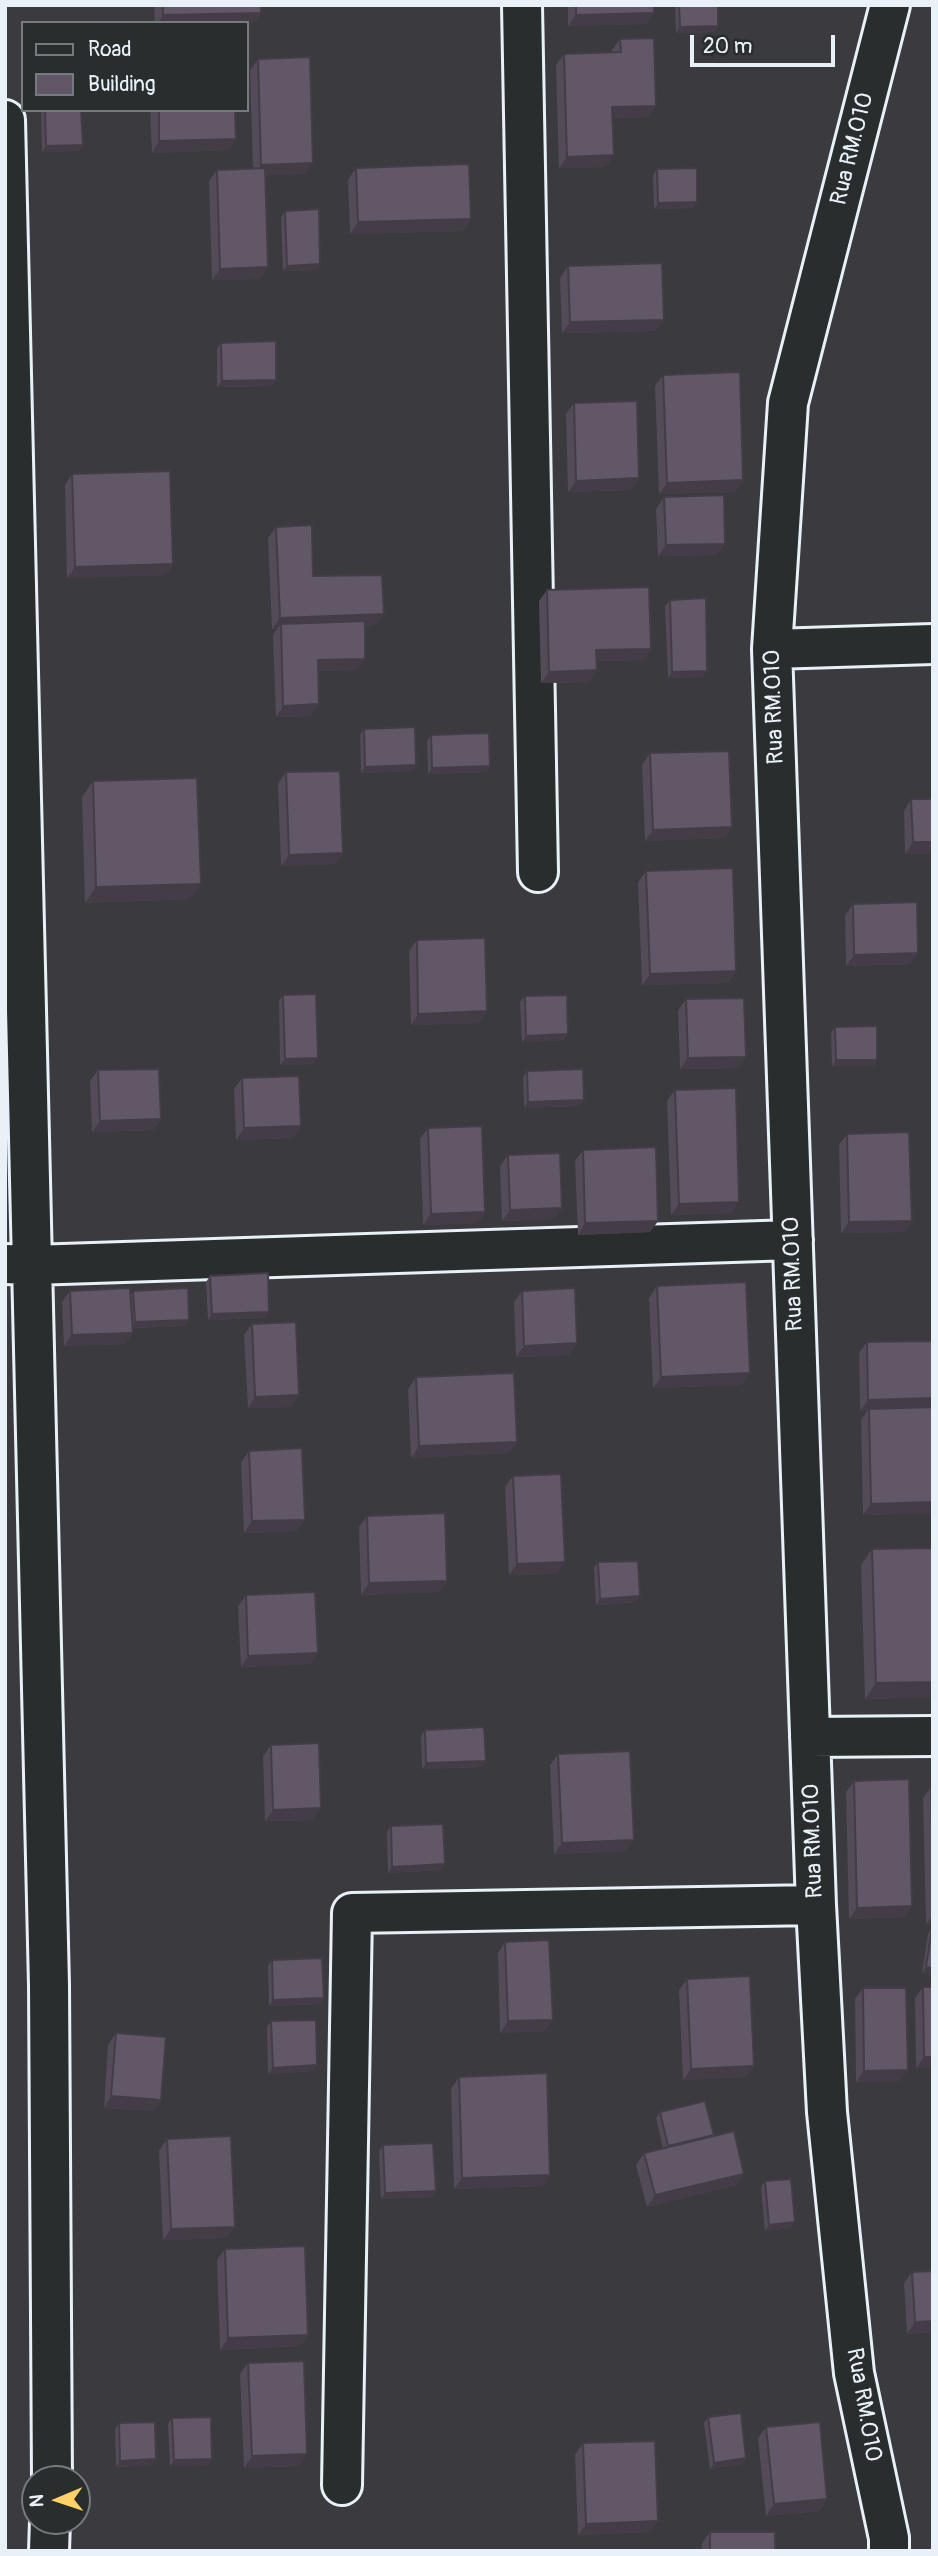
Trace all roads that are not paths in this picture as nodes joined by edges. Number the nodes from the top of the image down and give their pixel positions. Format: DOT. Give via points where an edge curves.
graph roads {
  1 [pos="522,5"];
  2 [pos="890,5"];
  3 [pos="5,120"];
  4 [pos="933,644"];
  5 [pos="772,649"];
  6 [pos="538,872"];
  7 [pos="793,1240"];
  8 [pos="19,1264"];
  9 [pos="933,1736"];
  10 [pos="810,1737"];
  11 [pos="816,1905"];
  12 [pos="52,2465"];
  13 [pos="342,2485"];
  14 [pos="889,2551"];
  1 -- 6 [label="street"];
  2 -- 5 [label="street, Rua RM.010" via="788,403"];
  3 -- 8 [label="street"];
  4 -- 5 [label="street"];
  5 -- 7 [label="street, Rua RM.010"];
  7 -- 8 [label="street"];
  7 -- 10 [label="street, Rua RM.010"];
  8 -- 12 [label="street" via="48,1972"];
  9 -- 10 [label="street"];
  10 -- 11 [label="street, Rua RM.010"];
  11 -- 13 [label="street" via="352,1913"];
  11 -- 14 [label="street, Rua RM.010" via="827,2112 854,2373"];
}
